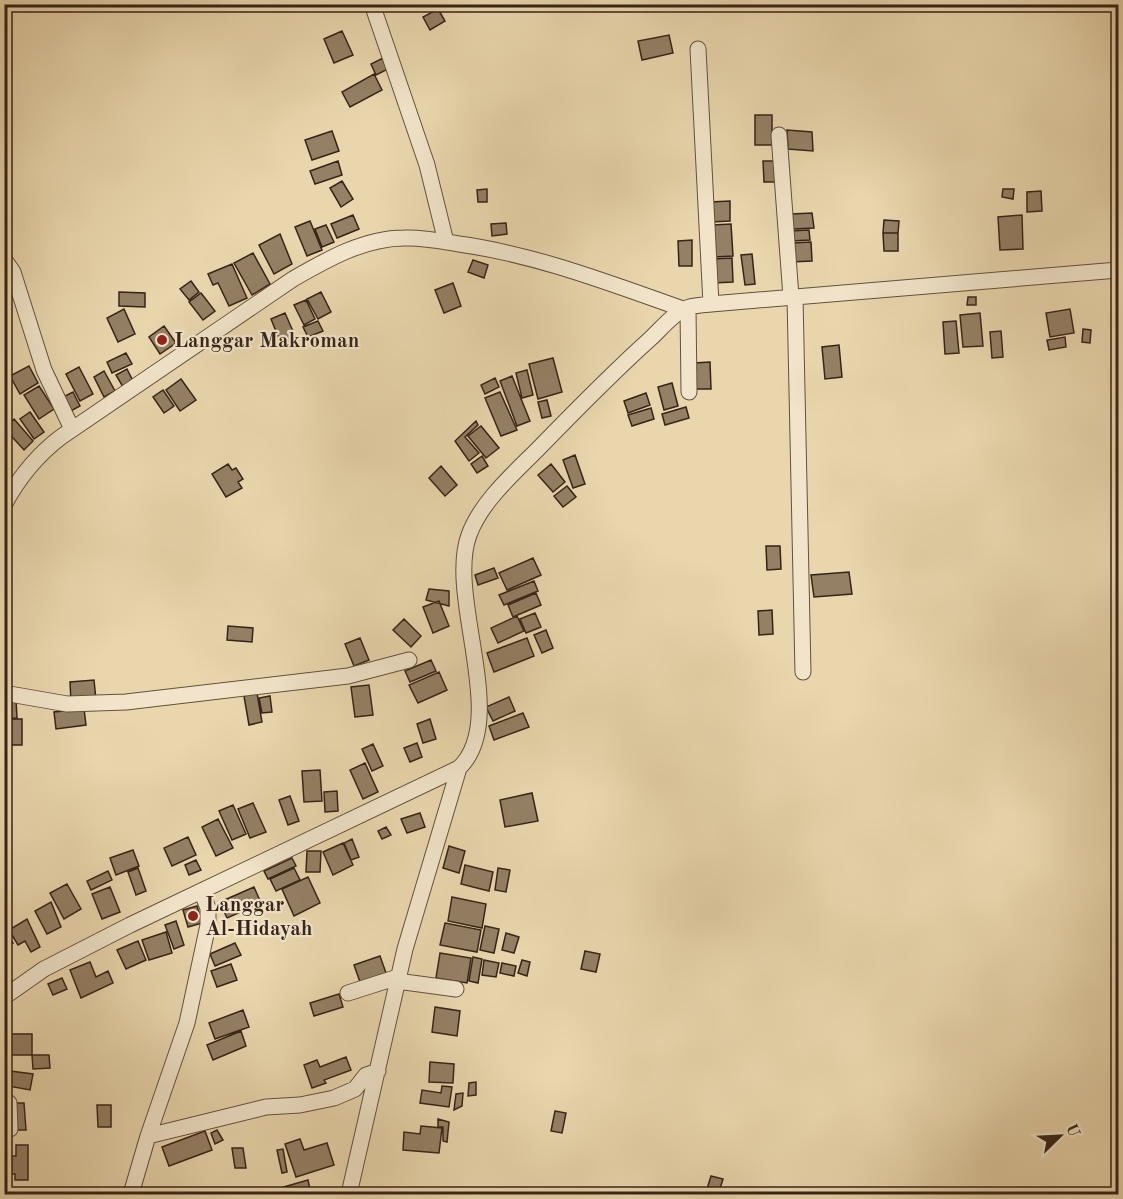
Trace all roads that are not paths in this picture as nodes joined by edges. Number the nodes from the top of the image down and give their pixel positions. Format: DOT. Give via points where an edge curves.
graph roads {
  1 [pos="372,4"];
  2 [pos="698,49"];
  3 [pos="779,135"];
  4 [pos="446,242"];
  5 [pos="4,259"];
  6 [pos="1119,270"];
  7 [pos="793,297"];
  8 [pos="711,304"];
  9 [pos="686,308"];
  10 [pos="689,392"];
  11 [pos="72,429"];
  12 [pos="10,483"];
  13 [pos="4,505"];
  14 [pos="409,660"];
  15 [pos="803,672"];
  16 [pos="4,693"];
  17 [pos="459,768"];
  18 [pos="201,891"];
  19 [pos="398,979"];
  20 [pos="456,989"];
  21 [pos="348,993"];
  22 [pos="4,996"];
  23 [pos="378,1071"];
  24 [pos="4,1099"];
  25 [pos="10,1129"];
  26 [pos="148,1136"];
  27 [pos="131,1194"];
  28 [pos="349,1194"];
  1 -- 4 [label="street" via="427,165"];
  2 -- 8 [label="street"];
  3 -- 7 [label="street"];
  4 -- 9 [label="street" via="541,260"];
  4 -- 11 [label="street" via="403,237 330,258"];
  5 -- 11 [label="street" via="13,272 55,398"];
  6 -- 7 [label="street"];
  7 -- 8 [label="street"];
  7 -- 15 [label="street"];
  8 -- 9 [label="street"];
  9 -- 10 [label="street"];
  9 -- 17 [label="street" via="609,376 529,459 484,510 469,534 466,586 480,718 472,754"];
  11 -- 12 [label="street"];
  12 -- 13 [label="street"];
  14 -- 16 [label="street" via="348,676 126,702 67,704"];
  17 -- 18 [label="street"];
  17 -- 19 [label="street"];
  18 -- 22 [label="street" via="44,969"];
  18 -- 26 [label="street" via="208,908 206,936 187,1023"];
  19 -- 20 [label="street"];
  19 -- 21 [label="street"];
  19 -- 23 [label="street"];
  23 -- 26 [label="street" via="366,1075 355,1089 334,1098 266,1107"];
  23 -- 28 [label="street"];
  24 -- 25 [label="street" via="9,1103"];
  26 -- 27 [label="street"];
}
